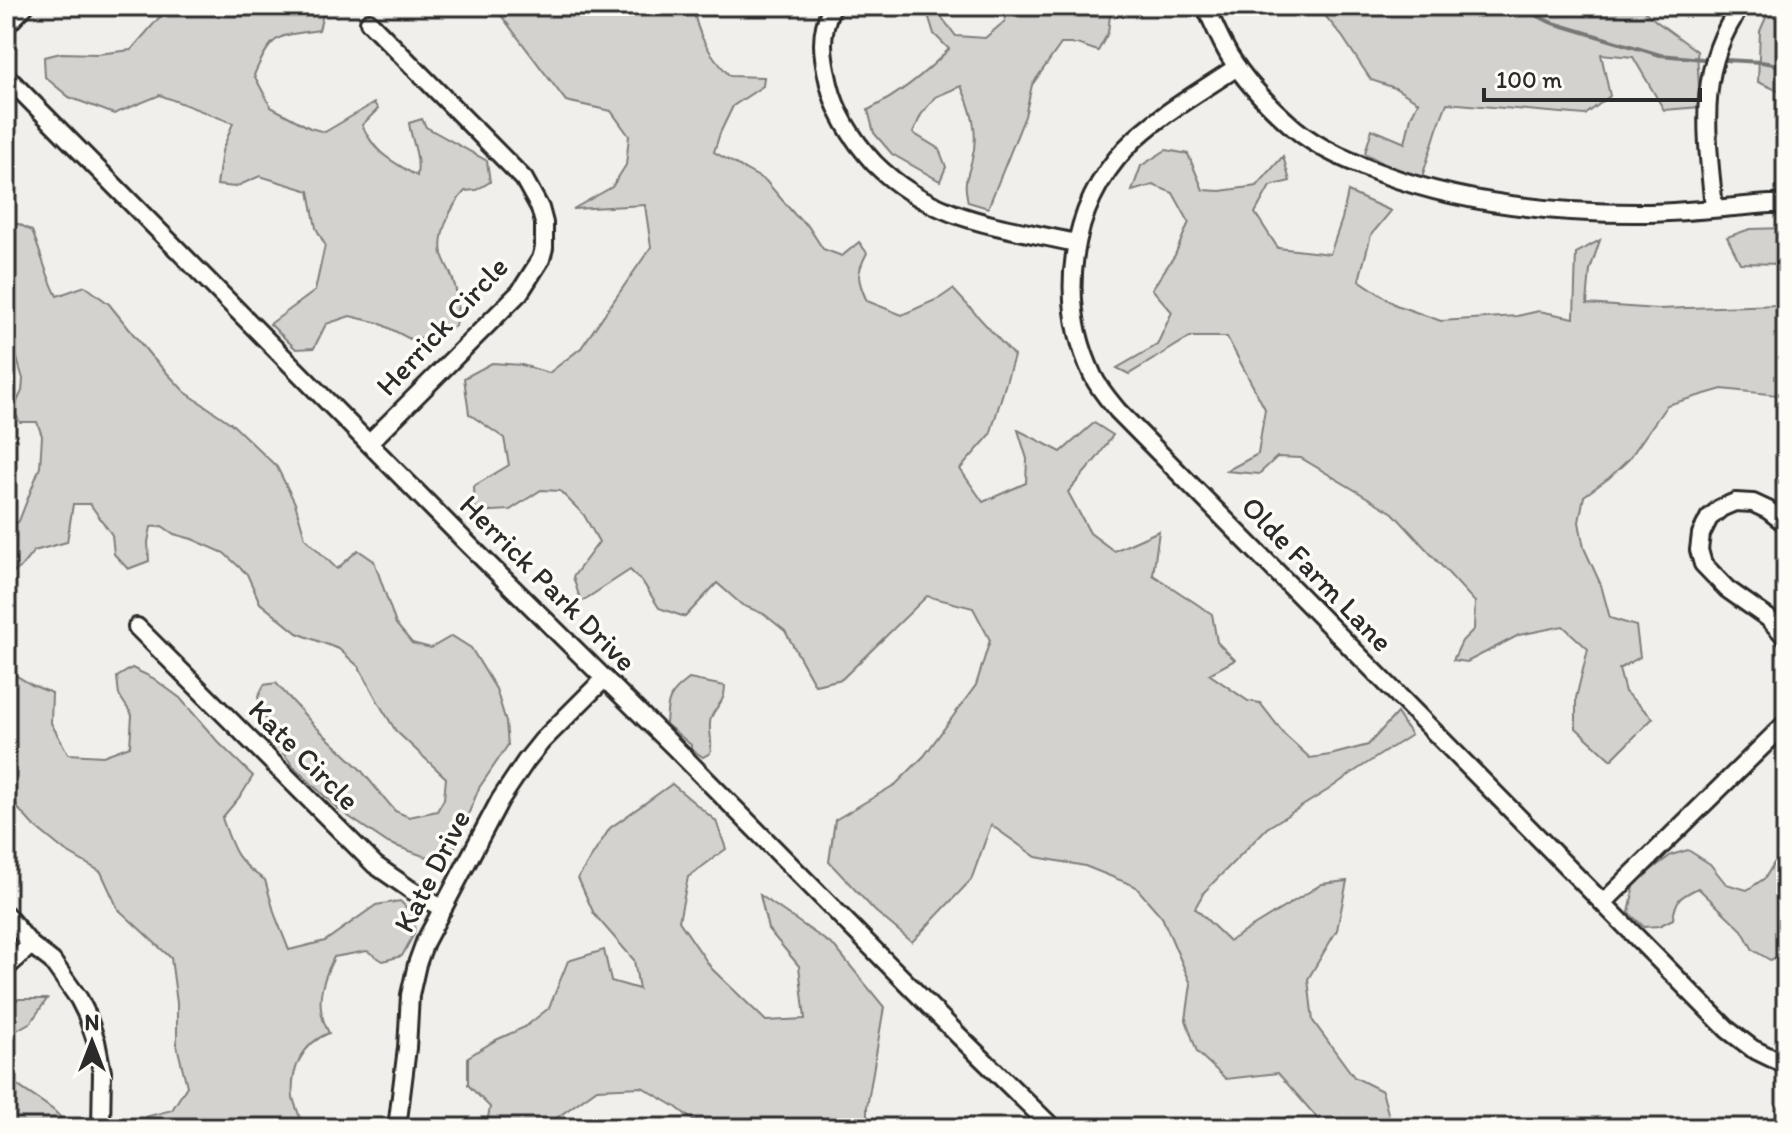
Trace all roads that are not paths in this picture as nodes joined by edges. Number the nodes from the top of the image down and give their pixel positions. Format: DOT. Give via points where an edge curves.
graph roads {
  1 [pos="25,6"];
  2 [pos="832,6"];
  3 [pos="1205,6"];
  4 [pos="1741,6"];
  5 [pos="369,22"];
  6 [pos="6,26"];
  7 [pos="1237,67"];
  8 [pos="6,76"];
  9 [pos="1786,204"];
  10 [pos="1714,208"];
  11 [pos="1076,243"];
  12 [pos="369,443"];
  13 [pos="1786,524"];
  14 [pos="137,627"];
  15 [pos="1786,637"];
  16 [pos="604,679"];
  17 [pos="1786,723"];
  18 [pos="1604,902"];
  19 [pos="443,909"];
  20 [pos="6,915"];
  21 [pos="31,945"];
  22 [pos="6,968"];
  23 [pos="1786,1065"];
  24 [pos="101,1128"];
  25 [pos="397,1128"];
  26 [pos="1053,1128"];
  1 -- 6 [label="street"];
  2 -- 11 [label="street" via="822,36 832,95 860,148 890,178 916,197 964,219"];
  3 -- 7 [label="street"];
  4 -- 10 [label="street" via="1721,40 1707,91"];
  5 -- 12 [label="street, Herrick Circle" via="524,179 540,208 544,248 520,292"];
  7 -- 10 [label="street" via="1296,130 1336,156 1398,179 1462,196 1576,212"];
  7 -- 11 [label="street, Olde Farm Lane" via="1128,146 1094,194"];
  8 -- 12 [label="street, Herrick Park Drive"];
  9 -- 10 [label="street"];
  11 -- 18 [label="street, Olde Farm Lane" via="1072,293 1078,338 1093,376 1118,411"];
  12 -- 16 [label="street, Herrick Park Drive"];
  13 -- 15 [label="street" via="1753,503 1735,502 1709,518 1699,550 1703,564 1727,589"];
  14 -- 19 [label="street, Kate Circle" via="375,865"];
  16 -- 19 [label="street, Kate Drive" via="526,761"];
  16 -- 26 [label="street, Herrick Park Drive"];
  17 -- 18 [label="street"];
  18 -- 23 [label="street, Olde Farm Lane" via="1728,1030"];
  19 -- 25 [label="street, Kate Drive" via="425,942 410,995"];
  20 -- 21 [label="street"];
  21 -- 22 [label="street"];
  21 -- 24 [label="street" via="59,969 87,1015 102,1072"];
}
